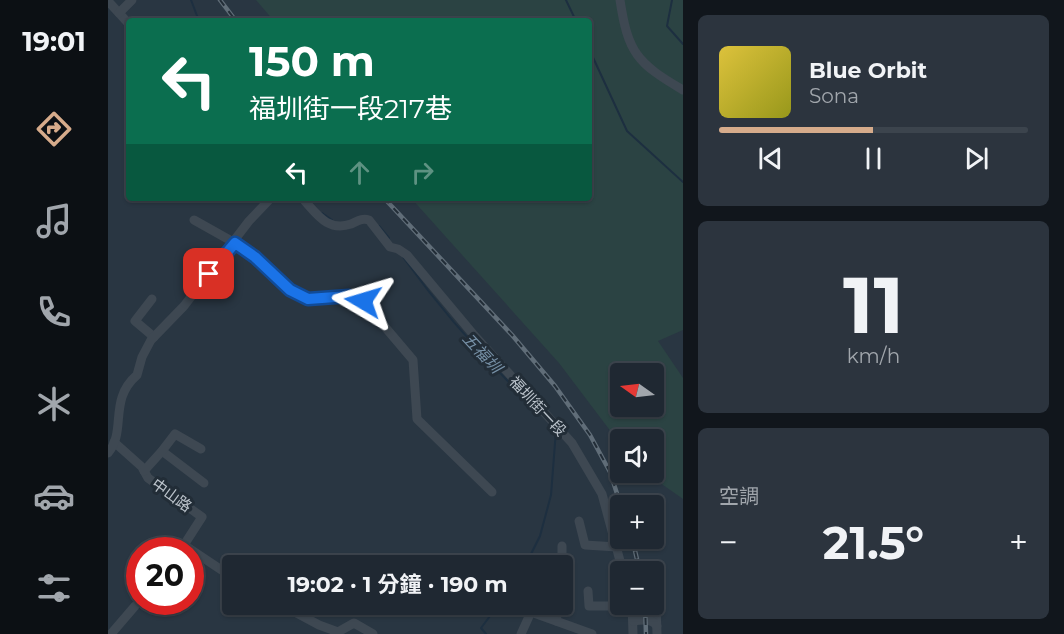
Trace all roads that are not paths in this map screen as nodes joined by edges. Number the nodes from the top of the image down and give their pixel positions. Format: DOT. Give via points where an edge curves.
graph roads {
  1 [pos="132,0"];
  2 [pos="620,0"];
  3 [pos="108,1"];
  4 [pos="119,13"];
  5 [pos="126,21"];
  6 [pos="683,90"];
  7 [pos="268,201"];
  8 [pos="306,201"];
  9 [pos="194,220"];
  10 [pos="235,243"];
  11 [pos="152,299"];
  12 [pos="152,338"];
  13 [pos="111,406"];
  14 [pos="114,442"];
  15 [pos="201,449"];
  16 [pos="162,452"];
  17 [pos="108,453"];
  18 [pos="144,471"];
  19 [pos="204,483"];
  20 [pos="492,492"];
  21 [pos="579,521"];
  22 [pos="610,522"];
  23 [pos="562,546"];
  24 [pos="610,547"];
  25 [pos="562,555"];
  26 [pos="222,570"];
  27 [pos="588,591"];
  28 [pos="610,606"];
  29 [pos="127,615"];
  30 [pos="300,615"];
  31 [pos="557,615"];
  32 [pos="633,615"];
  33 [pos="656,615"];
  34 [pos="556,621"];
  35 [pos="633,621"];
  36 [pos="657,630"];
  37 [pos="111,634"];
  38 [pos="373,634"];
  39 [pos="521,634"];
  40 [pos="592,634"];
  41 [pos="633,634"];
  1 -- 4 [label="street"];
  2 -- 6 [label="street" via="625,32 633,49 657,75"];
  3 -- 4 [label="street"];
  4 -- 5 [label="street"];
  7 -- 10 [label="street"];
  8 -- 22 [label="street, 福圳街一段" via="332,226 369,220 390,247 407,255 572,443 602,494"];
  9 -- 10 [label="street"];
  10 -- 12 [label="street" via="184,306"];
  10 -- 20 [label="street" via="290,290 308,299 349,296 363,301 413,360 417,419"];
  11 -- 12 [label="street" via="135,321"];
  12 -- 13 [label="street" via="137,375"];
  13 -- 14 [label="street"];
  14 -- 17 [label="street"];
  14 -- 18 [label="street, 中山路"];
  15 -- 16 [label="street, 中山路" via="175,434"];
  16 -- 18 [label="street, 中山路"];
  16 -- 19 [label="street, 中山路"];
  18 -- 26 [label="street, 中山路" via="202,517 184,545"];
  21 -- 24 [label="street" via="585,545"];
  23 -- 25 [label="street"];
  27 -- 28 [label="street" via="589,606"];
  29 -- 37 [label="street"];
  30 -- 38 [label="street" via="338,632 354,623"];
  31 -- 34 [label="street"];
  32 -- 35 [label="street"];
  33 -- 36 [label="street"];
  34 -- 39 [label="street" via="531,612"];
  34 -- 40 [label="street"];
  35 -- 36 [label="street" via="652,621"];
  35 -- 41 [label="street"];
}
